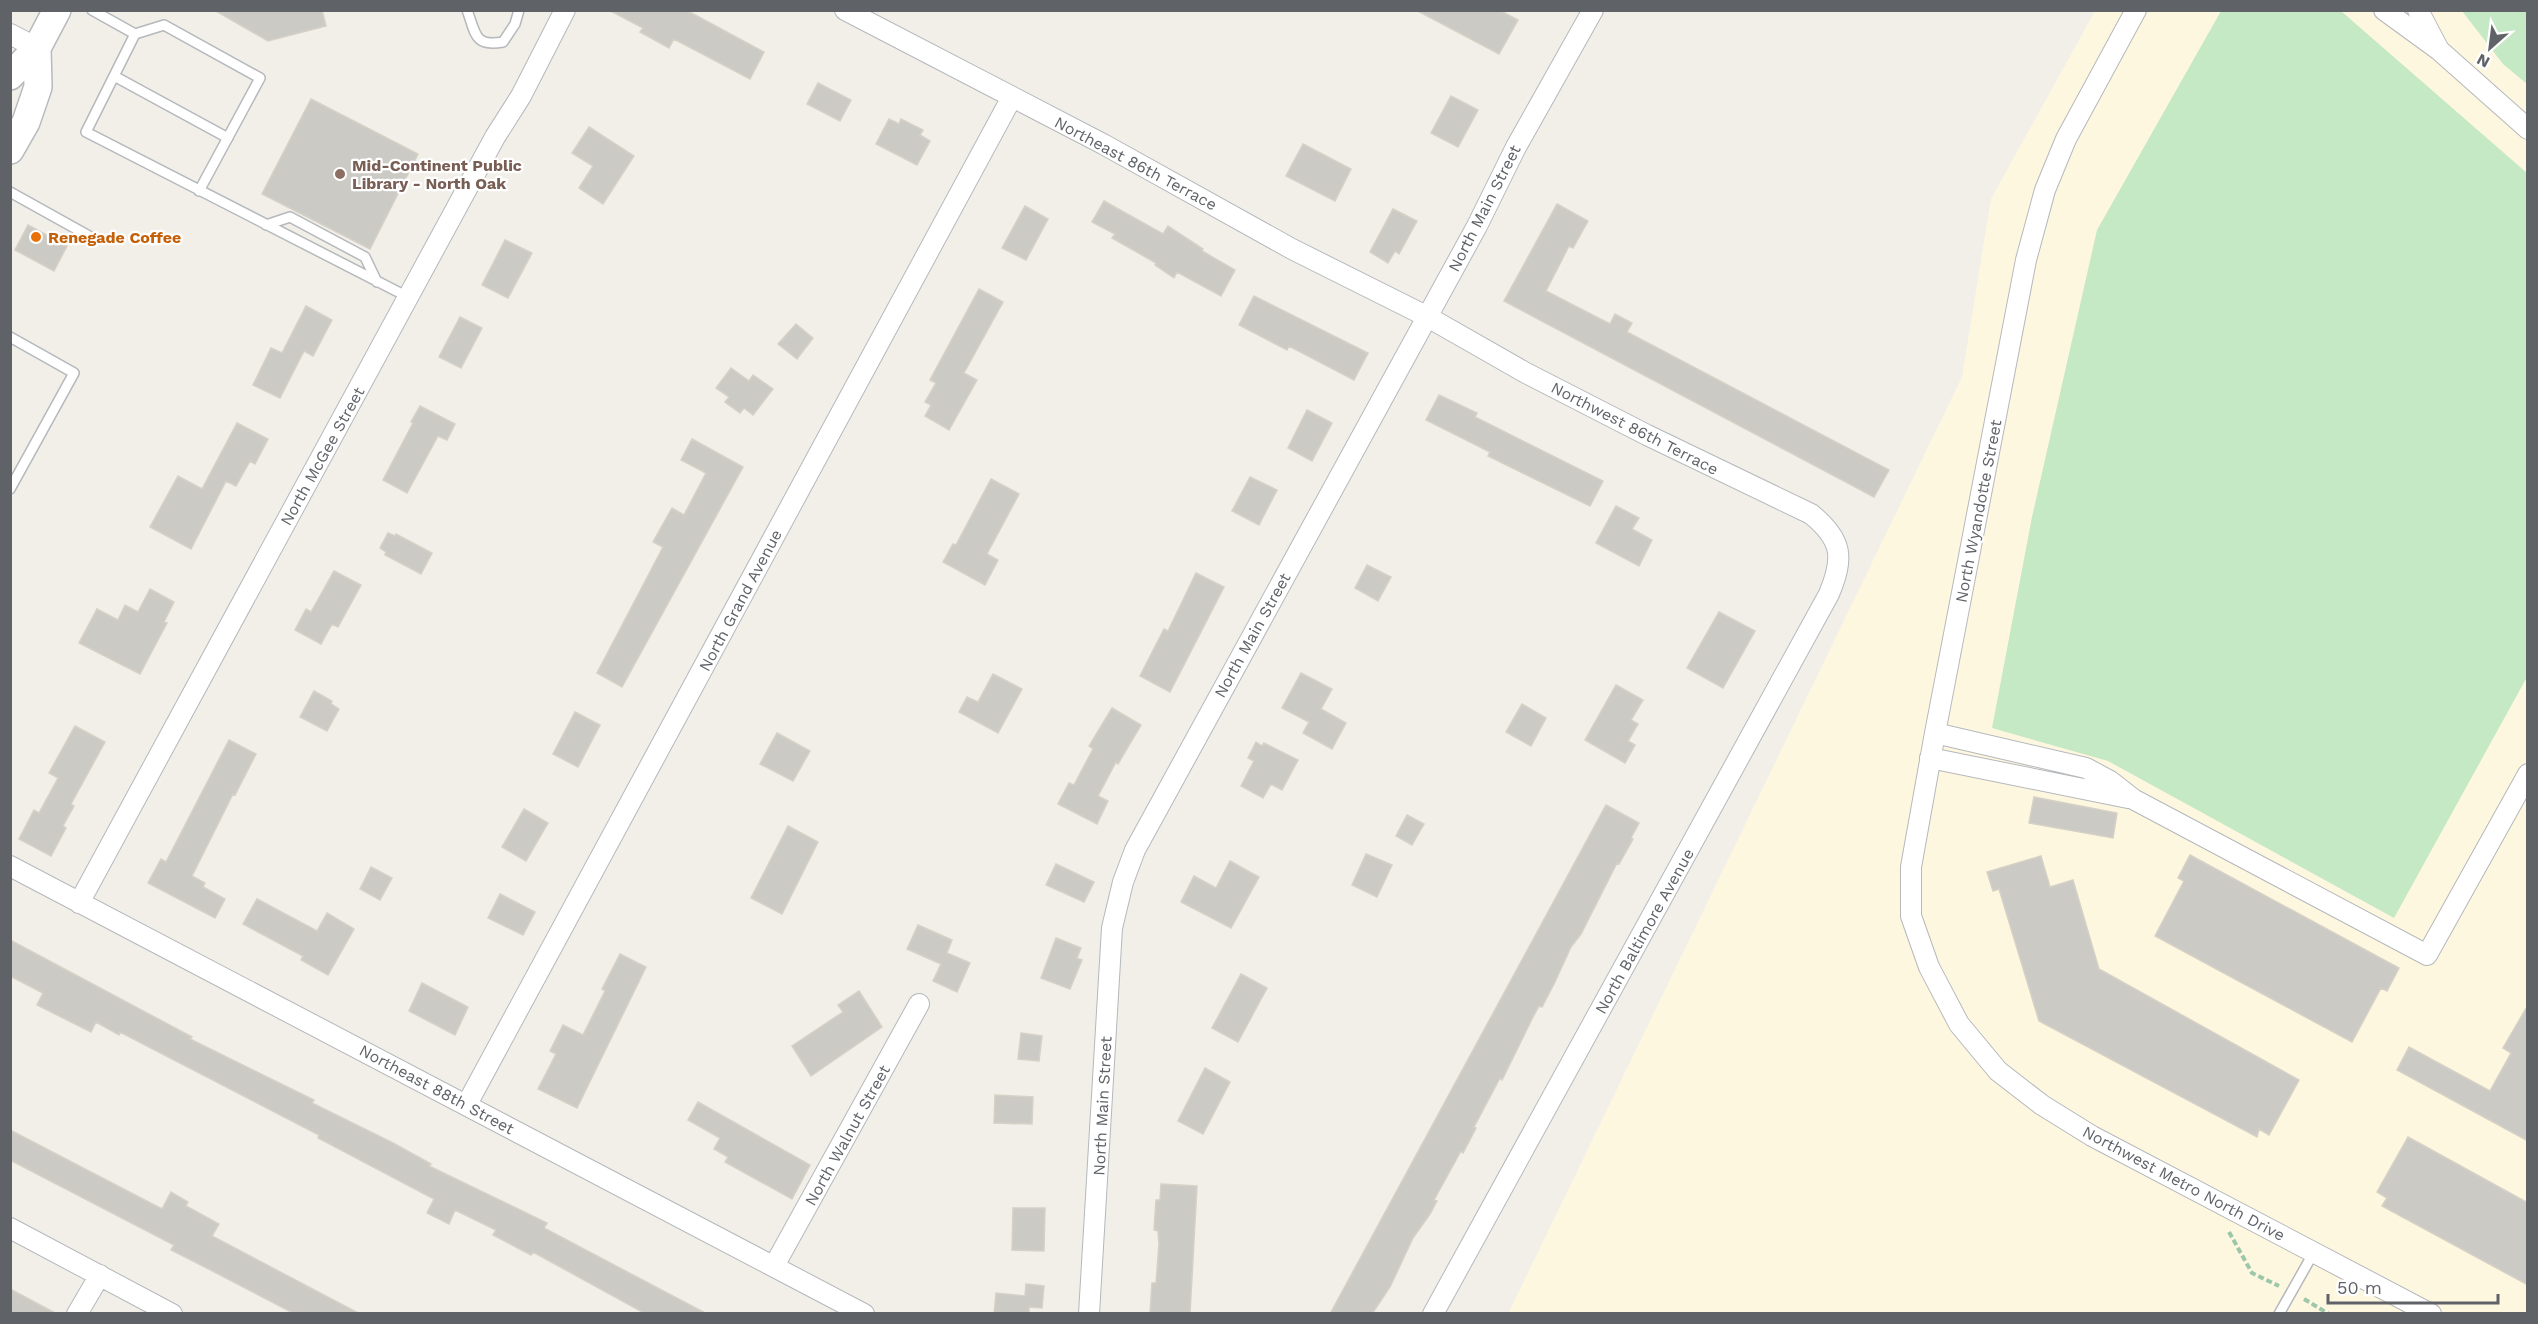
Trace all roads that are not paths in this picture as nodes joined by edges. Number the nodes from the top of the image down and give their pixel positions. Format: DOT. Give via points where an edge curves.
graph roads {
  1 [pos="57,10"];
  2 [pos="92,10"];
  3 [pos="467,10"];
  4 [pos="519,10"];
  5 [pos="565,10"];
  6 [pos="845,10"];
  7 [pos="2136,10"];
  8 [pos="2384,10"];
  9 [pos="2418,10"];
  10 [pos="1593,11"];
  11 [pos="10,34"];
  12 [pos="135,34"];
  13 [pos="37,48"];
  14 [pos="2439,50"];
  15 [pos="10,76"];
  16 [pos="114,76"];
  17 [pos="1012,97"];
  18 [pos="2528,129"];
  19 [pos="228,138"];
  20 [pos="10,150"];
  21 [pos="199,191"];
  22 [pos="10,192"];
  23 [pos="266,225"];
  24 [pos="89,236"];
  25 [pos="377,282"];
  26 [pos="408,297"];
  27 [pos="1426,316"];
  28 [pos="10,337"];
  29 [pos="10,489"];
  30 [pos="1836,544"];
  31 [pos="1935,733"];
  32 [pos="1930,758"];
  33 [pos="2528,774"];
  34 [pos="2133,799"];
  35 [pos="10,866"];
  36 [pos="78,903"];
  37 [pos="920,1004"];
  38 [pos="1959,1024"];
  39 [pos="467,1104"];
  40 [pos="10,1228"];
  41 [pos="2314,1252"];
  42 [pos="774,1266"];
  43 [pos="100,1275"];
  44 [pos="77,1314"];
  45 [pos="172,1314"];
  46 [pos="864,1314"];
  47 [pos="1089,1314"];
  48 [pos="1434,1314"];
  49 [pos="2279,1314"];
  50 [pos="2431,1314"];
  1 -- 13 [label="main road"];
  2 -- 12 [label="lane"];
  3 -- 4 [label="lane" via="478,39 488,45 503,42"];
  5 -- 26 [label="street, North McGee Street"];
  6 -- 17 [label="street, Northeast 86th Terrace"];
  7 -- 31 [label="street, North Wyandotte Street" via="2066,138 2045,190 2026,260"];
  8 -- 14 [label="street"];
  9 -- 14 [label="street"];
  10 -- 27 [label="street, North Main Street"];
  11 -- 13 [label="street"];
  12 -- 16 [label="lane"];
  12 -- 19 [label="lane" via="164,25 260,78"];
  13 -- 15 [label="main road"];
  13 -- 20 [label="main road" via="38,87 26,122"];
  14 -- 18 [label="street"];
  16 -- 19 [label="lane"];
  16 -- 21 [label="lane" via="86,132"];
  17 -- 27 [label="street, Northeast 86th Terrace" via="1292,249"];
  17 -- 39 [label="street, North Grand Avenue"];
  19 -- 21 [label="lane"];
  21 -- 23 [label="lane"];
  22 -- 24 [label="lane"];
  23 -- 25 [label="lane"];
  23 -- 25 [label="lane" via="290,218 365,257"];
  25 -- 26 [label="lane"];
  26 -- 36 [label="street, North McGee Street"];
  27 -- 30 [label="street, Northwest 86th Terrace" via="1617,420 1811,514 1826,526"];
  27 -- 47 [label="street, North Main Street" via="1135,850 1123,882 1112,928"];
  28 -- 29 [label="lane" via="74,373"];
  30 -- 48 [label="street, North Baltimore Avenue" via="1840,563 1829,594"];
  31 -- 32 [label="street, North Wyandotte Street"];
  31 -- 34 [label="street" via="2086,768"];
  32 -- 34 [label="street"];
  32 -- 38 [label="street, North Wyandotte Street" via="1911,867 1911,916 1929,967"];
  33 -- 34 [label="street" via="2427,956"];
  35 -- 36 [label="street, Northeast 88th Street"];
  36 -- 39 [label="street, Northeast 88th Street"];
  37 -- 42 [label="street, North Walnut Street"];
  38 -- 41 [label="street, Northwest Metro North Drive" via="1998,1071 2042,1105 2092,1136"];
  39 -- 42 [label="street, Northeast 88th Street"];
  40 -- 43 [label="street"];
  41 -- 49 [label="lane"];
  41 -- 50 [label="street, Northwest Metro North Drive"];
  42 -- 46 [label="street, Northeast 88th Street"];
  43 -- 44 [label="street"];
  43 -- 45 [label="street"];
}
